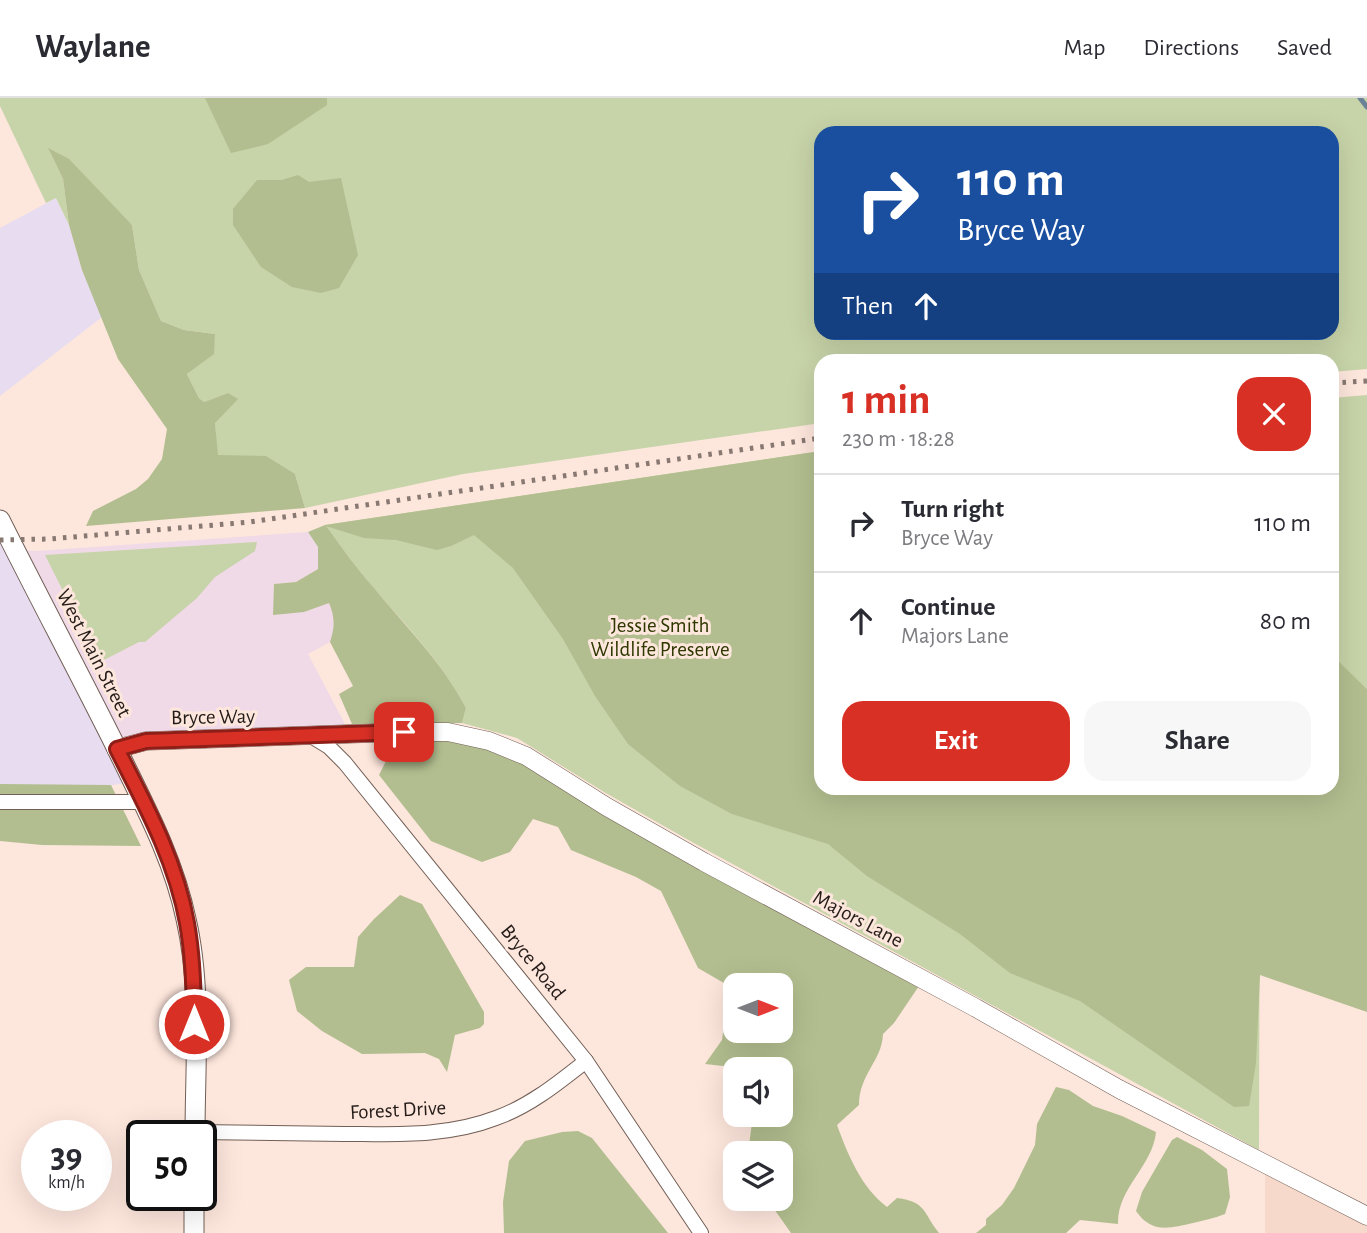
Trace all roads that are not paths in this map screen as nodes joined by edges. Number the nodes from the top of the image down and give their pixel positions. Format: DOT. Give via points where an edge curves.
graph roads {
  1 [pos="0,520"];
  2 [pos="311,736"];
  3 [pos="117,749"];
  4 [pos="0,802"];
  5 [pos="143,802"];
  6 [pos="586,1062"];
  7 [pos="194,1120"];
  8 [pos="217,1134"];
  9 [pos="194,1211"];
  10 [pos="1367,1216"];
  11 [pos="194,1233"];
  12 [pos="701,1233"];
  1 -- 3 [label="main road, West Main Street"];
  2 -- 3 [label="street, Bryce Way" via="146,741"];
  2 -- 6 [label="street, Bryce Road" via="345,763"];
  2 -- 10 [label="street, Majors Lane" via="448,732 526,756 693,856 1119,1089"];
  3 -- 5 [label="main road, West Main Street"];
  4 -- 5 [label="street"];
  5 -- 7 [label="main road, West Main Street" via="166,853 187,921 194,992"];
  6 -- 8 [label="street, Forest Drive" via="519,1108 448,1131"];
  6 -- 12 [label="street, Bryce Road"];
  9 -- 11 [label="main road"];
}
